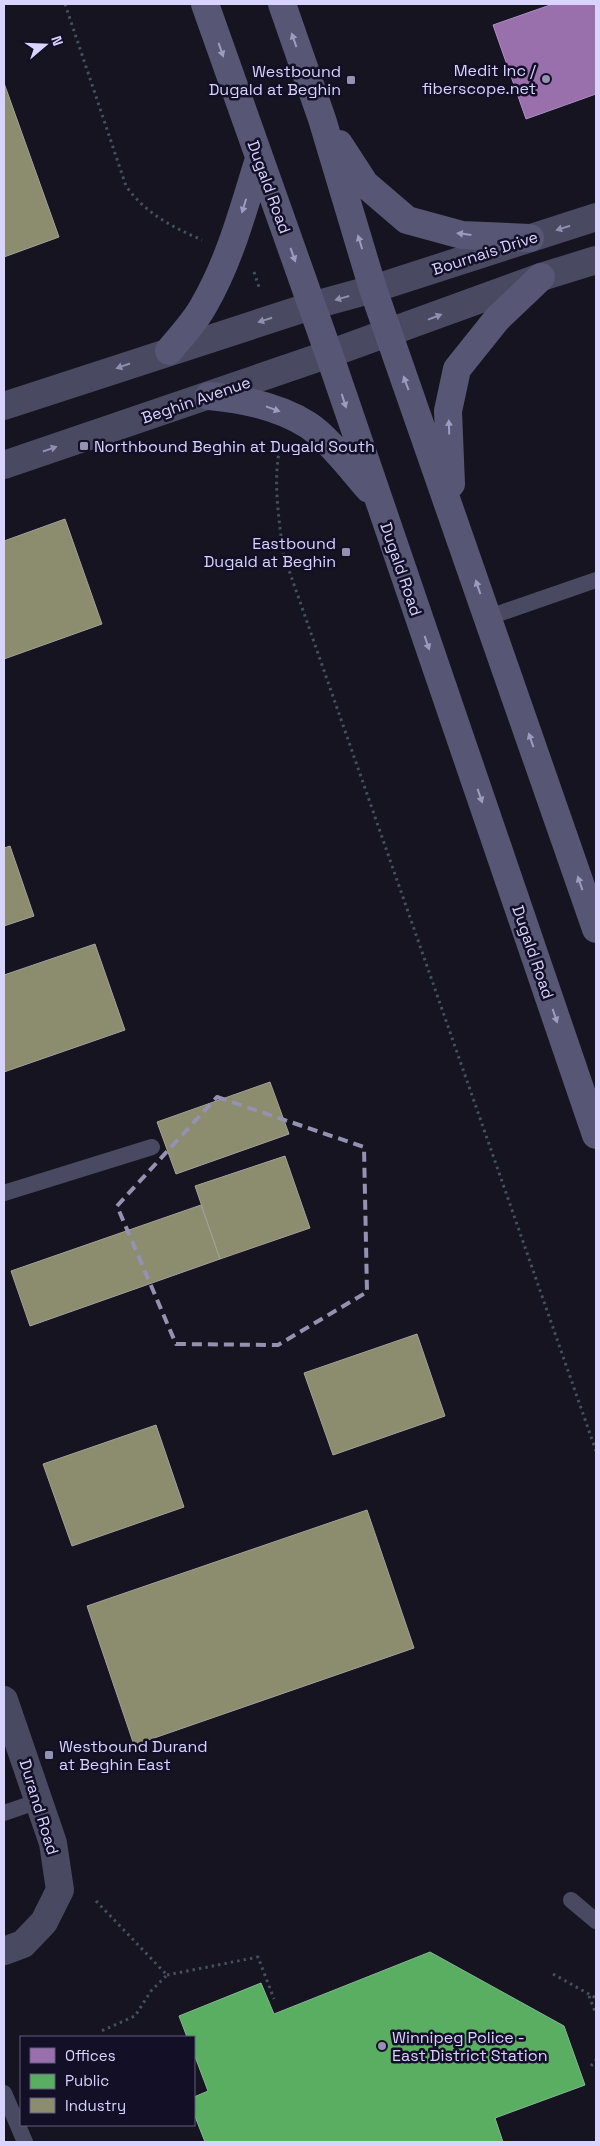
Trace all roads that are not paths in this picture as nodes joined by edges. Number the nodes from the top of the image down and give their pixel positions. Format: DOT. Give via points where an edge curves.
graph roads {
  1 [pos="205,4"];
  2 [pos="282,4"];
  3 [pos="322,119"];
  4 [pos="258,159"];
  5 [pos="596,217"];
  6 [pos="530,238"];
  7 [pos="596,260"];
  8 [pos="541,277"];
  9 [pos="374,289"];
  10 [pos="312,306"];
  11 [pos="389,334"];
  12 [pos="169,351"];
  13 [pos="329,354"];
  14 [pos="209,396"];
  15 [pos="4,406"];
  16 [pos="4,465"];
  17 [pos="377,498"];
  18 [pos="452,511"];
  19 [pos="596,580"];
  20 [pos="489,618"];
  21 [pos="596,929"];
  22 [pos="596,1135"];
  23 [pos="152,1147"];
  24 [pos="6,1186"];
  25 [pos="4,1700"];
  26 [pos="39,1801"];
  27 [pos="4,1813"];
  28 [pos="571,1900"];
  29 [pos="596,1921"];
  30 [pos="4,1951"];
  31 [pos="4,2093"];
  32 [pos="25,2142"];
  1 -- 4 [label="main road, Dugald Road, one-way"];
  3 -- 2 [label="main road, one-way"];
  6 -- 3 [label="main road, one-way" via="462,235 407,220 365,184"];
  9 -- 3 [label="main road, one-way"];
  4 -- 10 [label="main road, Dugald Road, one-way"];
  4 -- 12 [label="main road, one-way" via="232,248 221,274 203,308"];
  5 -- 6 [label="street, Bournais Drive, one-way"];
  6 -- 9 [label="street, Bournais Drive"];
  7 -- 8 [label="street"];
  11 -- 8 [label="street, one-way"];
  18 -- 8 [label="main road, one-way" via="448,411 457,369 497,319"];
  9 -- 10 [label="street, one-way"];
  9 -- 11 [label="main road"];
  10 -- 12 [label="street, one-way"];
  10 -- 13 [label="main road, Dugald Road"];
  11 -- 13 [label="street, Beghin Avenue"];
  18 -- 11 [label="main road, one-way"];
  12 -- 15 [label="street, one-way"];
  13 -- 14 [label="street, Beghin Avenue"];
  13 -- 17 [label="main road, Dugald Road, one-way"];
  16 -- 14 [label="street, Beghin Avenue, one-way"];
  14 -- 17 [label="main road, one-way" via="245,400 278,410 309,425"];
  17 -- 22 [label="main road, Dugald Road, one-way"];
  20 -- 18 [label="main road, one-way"];
  19 -- 20 [label="lane"];
  21 -- 20 [label="main road, one-way"];
  23 -- 24 [label="lane"];
  25 -- 26 [label="street, Durand Road"];
  26 -- 27 [label="lane"];
  26 -- 30 [label="street, Durand Road" via="53,1843 60,1890 44,1922 23,1944"];
  28 -- 29 [label="lane"];
  31 -- 32 [label="lane"];
}
